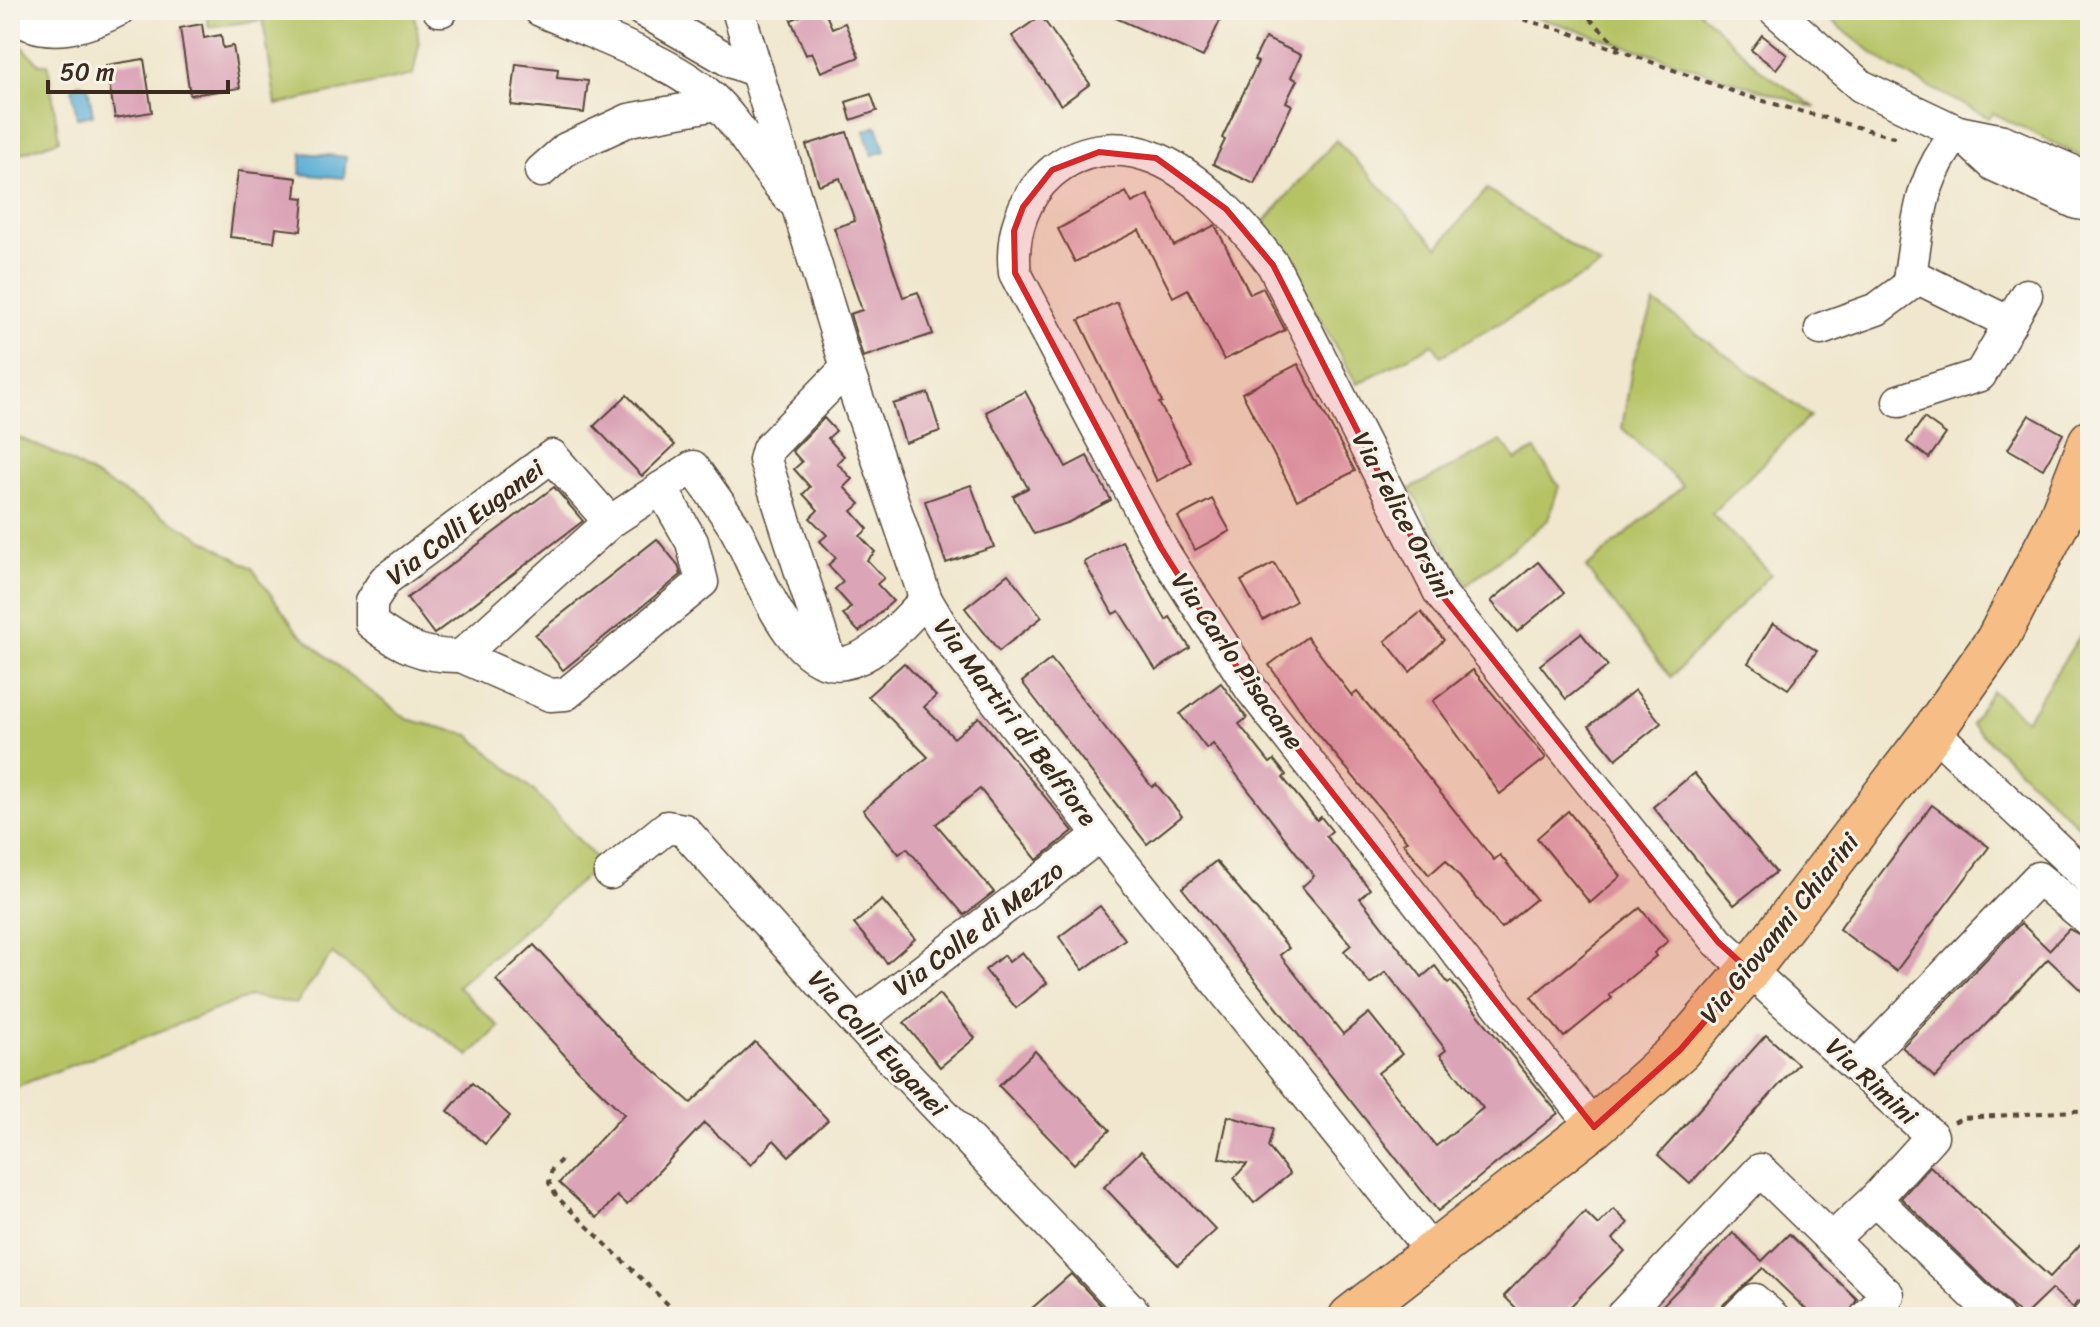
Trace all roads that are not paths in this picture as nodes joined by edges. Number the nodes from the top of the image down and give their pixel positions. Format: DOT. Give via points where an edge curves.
graph roads {
  1 [pos="118,10"];
  2 [pos="540,10"];
  3 [pos="642,10"];
  4 [pos="738,10"];
  5 [pos="1775,10"];
  6 [pos="10,13"];
  7 [pos="757,71"];
  8 [pos="716,104"];
  9 [pos="1958,132"];
  10 [pos="1073,159"];
  11 [pos="541,171"];
  12 [pos="2090,179"];
  13 [pos="2090,205"];
  14 [pos="800,208"];
  15 [pos="1910,274"];
  16 [pos="1821,329"];
  17 [pos="847,368"];
  18 [pos="1899,401"];
  19 [pos="2090,441"];
  20 [pos="661,488"];
  21 [pos="610,522"];
  22 [pos="926,600"];
  23 [pos="461,656"];
  24 [pos="830,662"];
  25 [pos="1933,731"];
  26 [pos="1100,835"];
  27 [pos="610,873"];
  28 [pos="2090,880"];
  29 [pos="2090,921"];
  30 [pos="1749,970"];
  31 [pos="856,1022"];
  32 [pos="1857,1066"];
  33 [pos="1594,1127"];
  34 [pos="1875,1199"];
  35 [pos="1832,1239"];
  36 [pos="1433,1253"];
  37 [pos="1138,1317"];
  38 [pos="1350,1317"];
  39 [pos="1621,1317"];
  40 [pos="1737,1317"];
  41 [pos="1773,1317"];
  42 [pos="1866,1317"];
  43 [pos="1997,1317"];
  1 -- 6 [label="street" via="69,30 47,28"];
  2 -- 8 [label="street" via="661,65"];
  3 -- 7 [label="street"];
  4 -- 7 [label="street, Via Martiri di Belfiore"];
  5 -- 9 [label="street" via="1861,86"];
  7 -- 14 [label="street, Via Martiri di Belfiore"];
  8 -- 11 [label="street" via="629,120 566,149"];
  8 -- 14 [label="street"];
  9 -- 12 [label="street" via="2003,141"];
  9 -- 13 [label="street" via="1994,165"];
  9 -- 15 [label="street" via="1935,160 1918,209"];
  10 -- 30 [label="street, Via Felice Orsini" via="1125,150 1156,158 1226,209 1252,236 1273,265 1440,593 1718,942"];
  10 -- 33 [label="street, Via Carlo Pisacane" via="1035,186 1019,219 1012,251 1015,273 1161,548 1251,689"];
  14 -- 17 [label="street, Via Martiri di Belfiore"];
  15 -- 16 [label="street" via="1908,286 1877,309"];
  15 -- 18 [label="street" via="2018,309 1980,375"];
  17 -- 22 [label="street, Via Martiri di Belfiore"];
  17 -- 24 [label="street" via="768,449 765,460"];
  19 -- 25 [label="main road, Via Giovanni Chiarini" via="2058,523 2016,607"];
  20 -- 21 [label="street"];
  20 -- 23 [label="street, Via Colli Euganei" via="692,542 702,582 566,694 550,695"];
  20 -- 24 [label="street" via="693,467 735,528 789,633 806,652"];
  21 -- 23 [label="street"];
  21 -- 23 [label="street, Via Colli Euganei" via="552,456 385,580 371,602 371,623 401,646 432,656"];
  22 -- 24 [label="street" via="866,655 843,664"];
  22 -- 26 [label="street, Via Martiri di Belfiore" via="951,642"];
  25 -- 28 [label="street"];
  25 -- 30 [label="main road, Via Giovanni Chiarini"];
  26 -- 31 [label="street, Via Colle di Mezzo"];
  26 -- 36 [label="street, Via Martiri di Belfiore"];
  27 -- 31 [label="street, Via Colli Euganei" via="667,827 684,830"];
  29 -- 32 [label="street" via="2038,878"];
  30 -- 32 [label="street, Via Rimini"];
  30 -- 33 [label="main road, Via Giovanni Chiarini" via="1680,1050"];
  31 -- 37 [label="street, Via Colli Euganei"];
  32 -- 34 [label="street, Via Rimini" via="1932,1136"];
  33 -- 36 [label="main road, Via Giovanni Chiarini"];
  34 -- 35 [label="street, Via Rimini"];
  34 -- 43 [label="street"];
  35 -- 39 [label="street" via="1760,1170"];
  35 -- 42 [label="street" via="1888,1295"];
  36 -- 38 [label="main road, Via Giovanni Chiarini"];
  40 -- 41 [label="street" via="1754,1300"];
}
